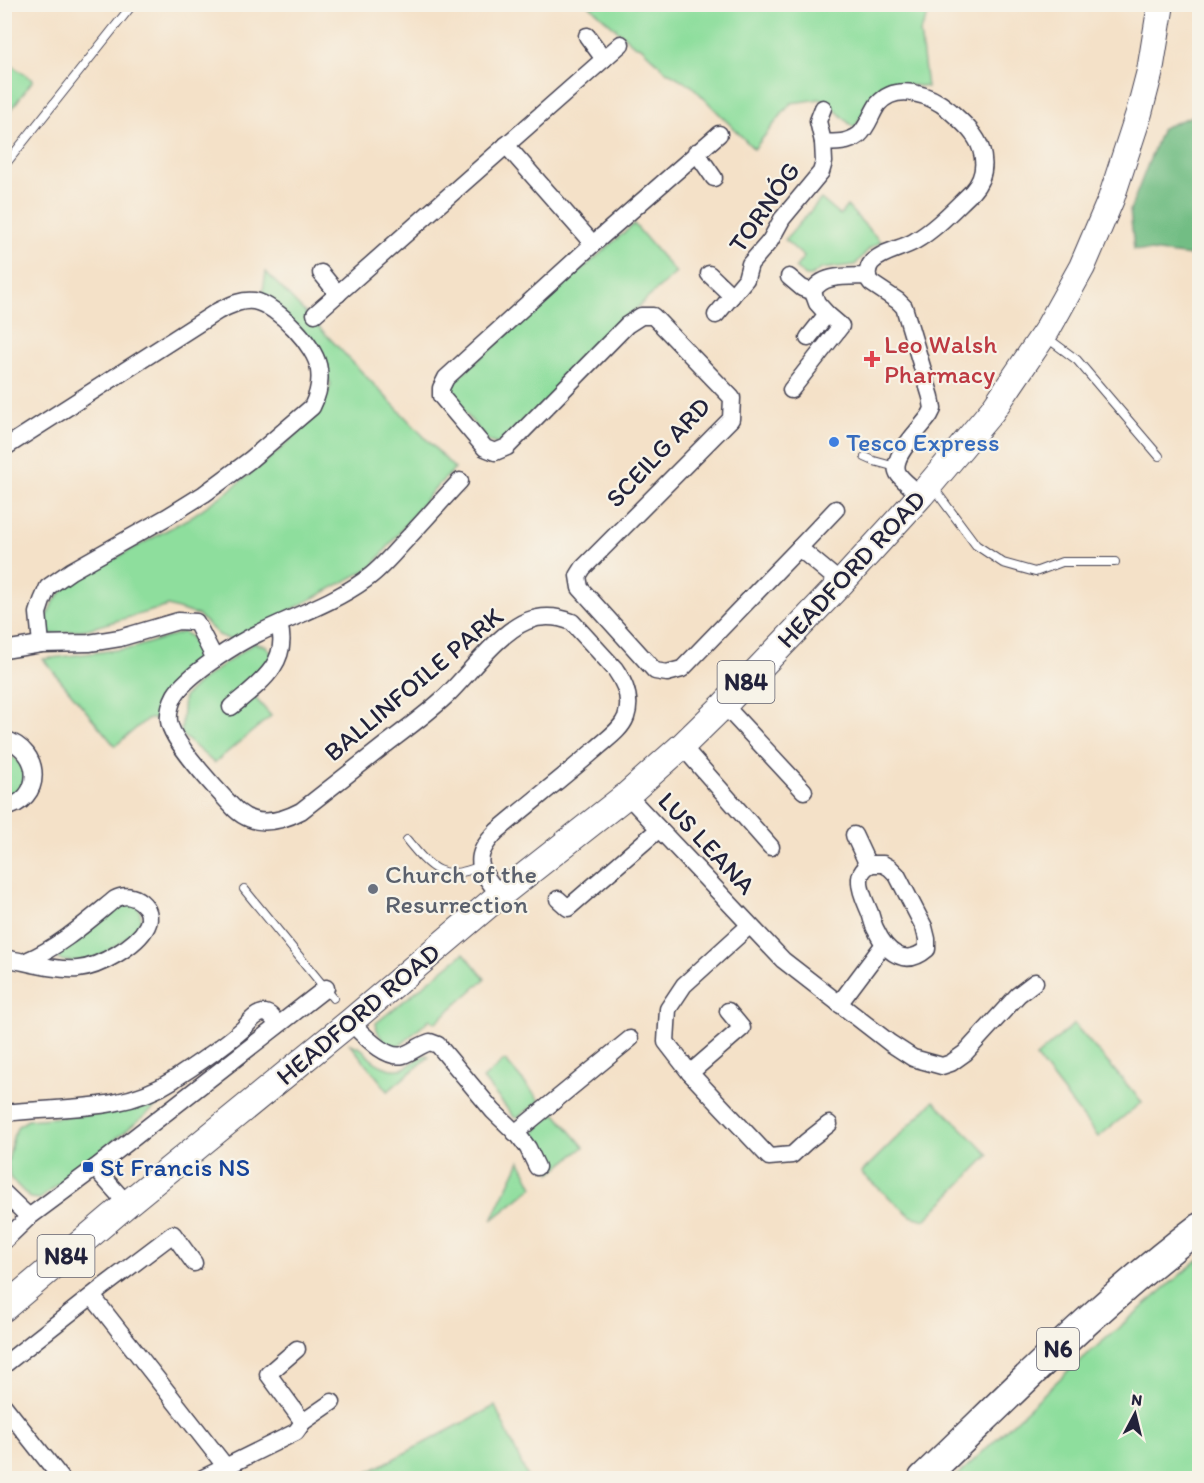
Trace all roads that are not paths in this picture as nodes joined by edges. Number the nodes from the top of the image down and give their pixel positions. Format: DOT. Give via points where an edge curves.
graph roads {
  1 [pos="133,4"];
  2 [pos="1162,5"];
  3 [pos="587,36"];
  4 [pos="621,44"];
  5 [pos="604,59"];
  6 [pos="823,108"];
  7 [pos="718,134"];
  8 [pos="824,142"];
  9 [pos="506,145"];
  10 [pos="696,152"];
  11 [pos="4,166"];
  12 [pos="714,178"];
  13 [pos="592,244"];
  14 [pos="321,273"];
  15 [pos="709,274"];
  16 [pos="868,276"];
  17 [pos="789,277"];
  18 [pos="813,292"];
  19 [pos="338,294"];
  20 [pos="732,296"];
  21 [pos="315,314"];
  22 [pos="827,314"];
  23 [pos="716,315"];
  24 [pos="1044,334"];
  25 [pos="808,338"];
  26 [pos="791,390"];
  27 [pos="4,448"];
  28 [pos="1159,456"];
  29 [pos="865,457"];
  30 [pos="896,467"];
  31 [pos="460,481"];
  32 [pos="926,489"];
  33 [pos="836,509"];
  34 [pos="799,548"];
  35 [pos="1115,562"];
  36 [pos="841,584"];
  37 [pos="279,624"];
  38 [pos="41,644"];
  39 [pos="4,650"];
  40 [pos="215,659"];
  41 [pos="724,705"];
  42 [pos="231,707"];
  43 [pos="4,739"];
  44 [pos="682,746"];
  45 [pos="804,791"];
  46 [pos="627,795"];
  47 [pos="4,808"];
  48 [pos="659,829"];
  49 [pos="854,835"];
  50 [pos="407,840"];
  51 [pos="771,847"];
  52 [pos="868,865"];
  53 [pos="480,866"];
  54 [pos="244,889"];
  55 [pos="500,895"];
  56 [pos="558,899"];
  57 [pos="749,926"];
  58 [pos="884,944"];
  59 [pos="4,958"];
  60 [pos="26,962"];
  61 [pos="1035,982"];
  62 [pos="330,993"];
  63 [pos="839,1004"];
  64 [pos="728,1011"];
  65 [pos="350,1022"];
  66 [pos="278,1025"];
  67 [pos="630,1039"];
  68 [pos="690,1073"];
  69 [pos="4,1113"];
  70 [pos="829,1124"];
  71 [pos="515,1133"];
  72 [pos="537,1167"];
  73 [pos="95,1168"];
  74 [pos="4,1192"];
  75 [pos="127,1204"];
  76 [pos="29,1217"];
  77 [pos="1200,1227"];
  78 [pos="4,1241"];
  79 [pos="194,1263"];
  80 [pos="92,1296"];
  81 [pos="4,1308"];
  82 [pos="297,1349"];
  83 [pos="4,1365"];
  84 [pos="332,1402"];
  85 [pos="4,1406"];
  86 [pos="303,1422"];
  87 [pos="226,1467"];
  88 [pos="61,1479"];
  89 [pos="203,1479"];
  90 [pos="923,1479"];
  1 -- 11 [label="lane"];
  2 -- 24 [label="main road, HEADFORD ROAD / N84" via="1139,113 1111,199 1082,267"];
  3 -- 5 [label="street"];
  4 -- 5 [label="street"];
  5 -- 9 [label="street"];
  6 -- 8 [label="street, TORNÓG" via="818,121"];
  7 -- 10 [label="street, SCEILG ARD"];
  8 -- 16 [label="street, TORNÓG" via="851,140 864,129 881,101 895,93 912,93 945,107 975,137 981,150 982,175 972,192 914,242 878,257"];
  8 -- 20 [label="street, TORNÓG" via="821,172 782,219"];
  9 -- 13 [label="street"];
  9 -- 19 [label="street"];
  10 -- 12 [label="street"];
  10 -- 13 [label="street, SCEILG ARD"];
  13 -- 34 [label="street, SCEILG ARD" via="446,378 441,396 485,448 495,452 507,447 627,325 640,316 653,316 732,398 731,419 578,576 580,588 655,671 682,669"];
  14 -- 19 [label="street"];
  15 -- 20 [label="street, TORNÓG"];
  16 -- 18 [label="street" via="828,279"];
  16 -- 30 [label="street" via="871,284 904,308 933,409 904,448"];
  17 -- 18 [label="street"];
  18 -- 22 [label="street"];
  19 -- 21 [label="street"];
  20 -- 23 [label="street, TORNÓG"];
  22 -- 25 [label="street"];
  22 -- 26 [label="street" via="841,326"];
  24 -- 28 [label="lane" via="1077,360"];
  24 -- 32 [label="main road, HEADFORD ROAD / N84" via="993,411"];
  27 -- 38 [label="street" via="235,303 252,301 279,313 315,355 319,369 320,383 312,407 250,460 204,494 48,587 38,613"];
  29 -- 30 [label="lane"];
  30 -- 32 [label="street" via="899,476"];
  31 -- 37 [label="street, BALLINFOILE PARK" via="367,579"];
  32 -- 35 [label="lane" via="976,544 1003,563 1035,572 1062,562"];
  32 -- 36 [label="main road, HEADFORD ROAD / N84"];
  33 -- 34 [label="street, SCEILG ARD"];
  34 -- 36 [label="street"];
  36 -- 41 [label="main road, HEADFORD ROAD / N84"];
  37 -- 40 [label="street, BALLINFOILE PARK"];
  37 -- 42 [label="street" via="281,647 274,668"];
  38 -- 39 [label="street"];
  38 -- 40 [label="street" via="120,638 178,621 196,622"];
  40 -- 53 [label="street, BALLINFOILE PARK" via="176,695 171,705 171,730 233,808 247,819 266,822 301,811 423,716 518,626 552,616 572,622 620,676 628,695 626,717 620,728 496,831 484,845"];
  41 -- 44 [label="main road, HEADFORD ROAD / N84"];
  41 -- 45 [label="street"];
  43 -- 47 [label="street" via="25,750 34,772 27,794"];
  44 -- 46 [label="main road, HEADFORD ROAD / N84"];
  44 -- 51 [label="street"];
  46 -- 48 [label="street, LUS LEANA"];
  46 -- 55 [label="main road, HEADFORD ROAD / N84"];
  48 -- 56 [label="street" via="568,908"];
  48 -- 57 [label="street, LUS LEANA"];
  49 -- 52 [label="street"];
  50 -- 53 [label="lane" via="425,862 443,872 454,874"];
  52 -- 58 [label="street" via="859,880 861,892"];
  52 -- 58 [label="street" via="883,864 897,875 927,939 927,949 907,958"];
  53 -- 55 [label="street"];
  54 -- 62 [label="lane"];
  55 -- 65 [label="main road, HEADFORD ROAD / N84"];
  57 -- 63 [label="street, LUS LEANA" via="783,960"];
  57 -- 68 [label="street, LUS LEANA" via="684,985 668,1009 666,1042"];
  58 -- 63 [label="street"];
  59 -- 60 [label="street"];
  60 -- 60 [label="street" via="59,943 121,895 129,895 145,906 147,927 104,961 86,968 64,969"];
  61 -- 63 [label="street, LUS LEANA" via="965,1053 942,1066 913,1059"];
  62 -- 66 [label="street"];
  64 -- 68 [label="street" via="742,1028"];
  65 -- 71 [label="street" via="392,1055 402,1055 429,1042 438,1045"];
  65 -- 75 [label="main road, HEADFORD ROAD / N84"];
  66 -- 69 [label="street" via="272,1016 259,1014 200,1062 163,1087 135,1099"];
  66 -- 73 [label="street"];
  67 -- 71 [label="street"];
  68 -- 70 [label="street, LUS LEANA" via="769,1157 810,1149"];
  71 -- 72 [label="street"];
  73 -- 75 [label="street"];
  73 -- 76 [label="street"];
  74 -- 76 [label="street"];
  75 -- 81 [label="main road, HEADFORD ROAD / N84"];
  76 -- 78 [label="street"];
  77 -- 90 [label="highway, N6" via="1113,1297"];
  79 -- 80 [label="street" via="173,1234"];
  80 -- 83 [label="street"];
  80 -- 87 [label="street"];
  82 -- 86 [label="street" via="268,1374"];
  84 -- 86 [label="street"];
  85 -- 88 [label="street"];
  86 -- 87 [label="street" via="296,1432"];
  87 -- 89 [label="street"];
}
